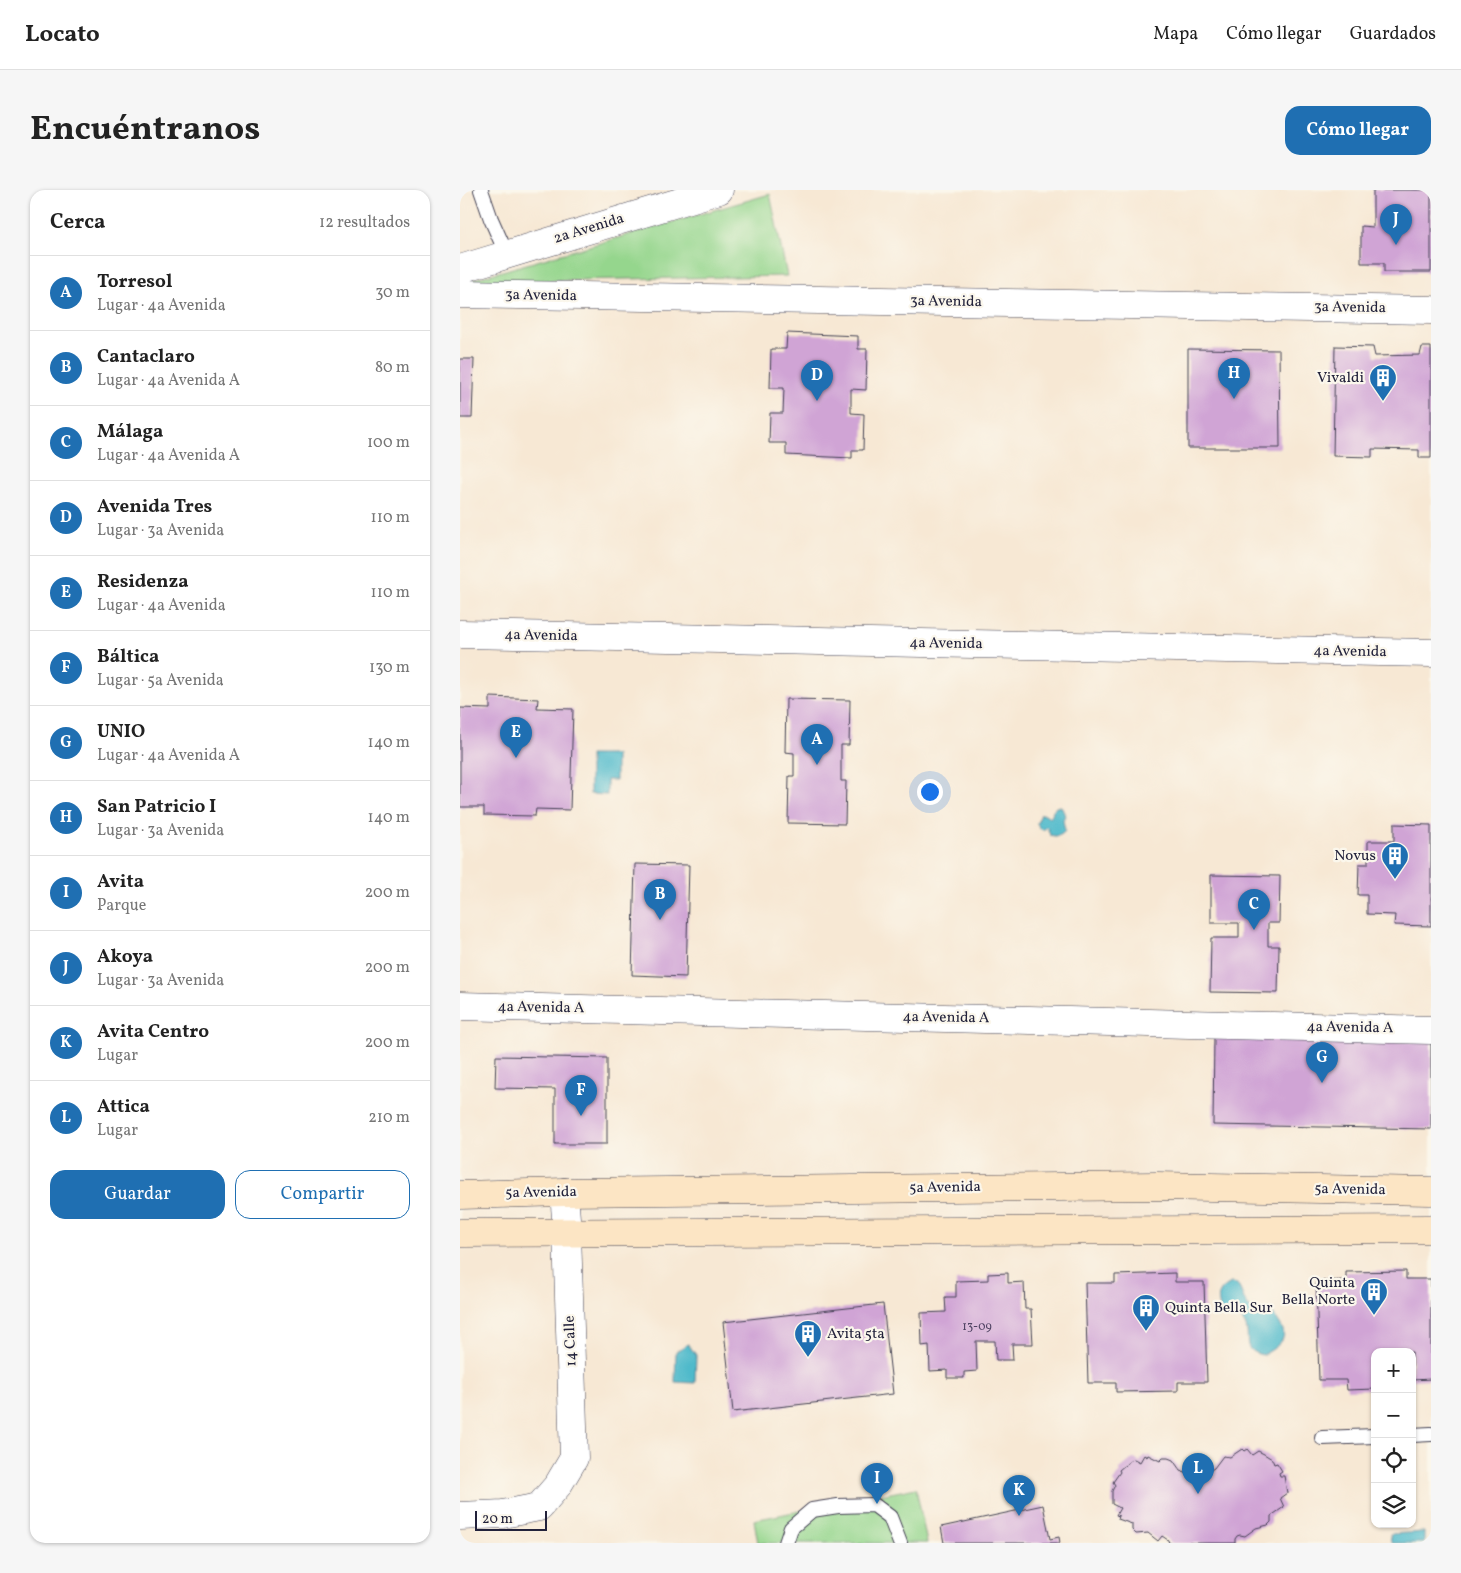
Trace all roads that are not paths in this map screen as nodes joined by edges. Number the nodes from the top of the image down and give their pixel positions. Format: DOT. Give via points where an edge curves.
graph roads {
  1 [pos="482,190"];
  2 [pos="719,190"];
  3 [pos="507,255"];
  4 [pos="460,269"];
  5 [pos="460,294"];
  6 [pos="1431,310"];
  7 [pos="460,634"];
  8 [pos="1431,653"];
  9 [pos="460,1006"];
  10 [pos="1431,1030"];
  11 [pos="1431,1191"];
  12 [pos="564,1192"];
  13 [pos="460,1195"];
  14 [pos="1431,1229"];
  15 [pos="568,1232"];
  16 [pos="460,1233"];
  17 [pos="1416,1434"];
  18 [pos="1431,1434"];
  19 [pos="1371,1436"];
  20 [pos="1322,1438"];
  21 [pos="460,1516"];
  22 [pos="786,1543"];
  23 [pos="900,1543"];
  1 -- 3 [label="lane"];
  2 -- 3 [label="street, 2a Avenida"];
  3 -- 4 [label="street, 2a Avenida"];
  5 -- 6 [label="street, 3a Avenida"];
  7 -- 8 [label="street, 4a Avenida"];
  9 -- 10 [label="street, 4a Avenida A"];
  11 -- 12 [label="street, 5a Avenida" via="1157,1186"];
  12 -- 13 [label="street, 5a Avenida"];
  12 -- 15 [label="street, 14 Calle"];
  14 -- 15 [label="street"];
  15 -- 16 [label="street"];
  15 -- 21 [label="street, 14 Calle" via="574,1458 558,1485 539,1507 503,1514"];
  17 -- 18 [label="lane"];
  19 -- 20 [label="lane"];
  22 -- 23 [label="lane" via="792,1528 812,1510 874,1505 890,1517"];
}
